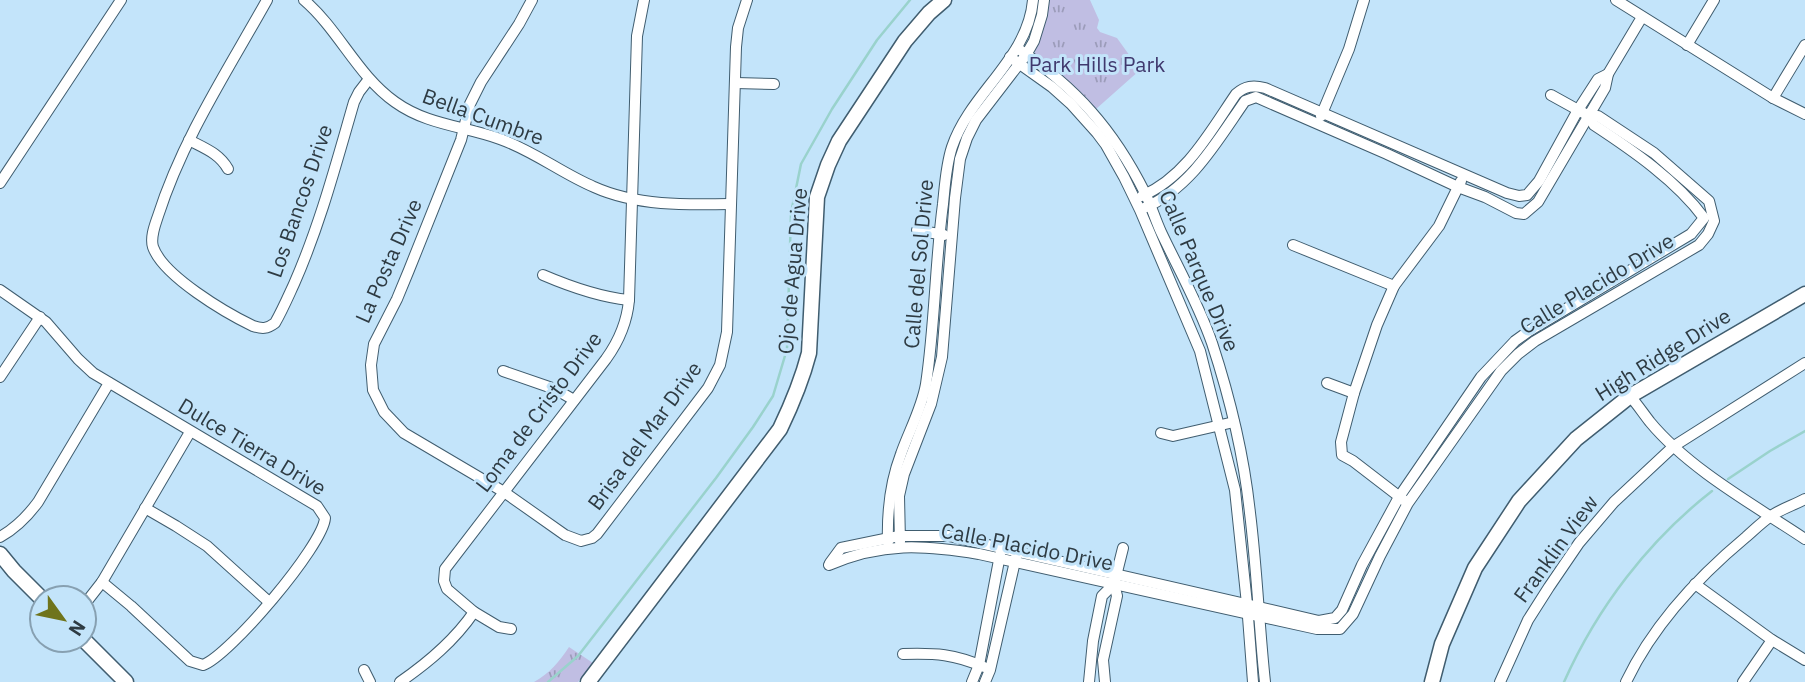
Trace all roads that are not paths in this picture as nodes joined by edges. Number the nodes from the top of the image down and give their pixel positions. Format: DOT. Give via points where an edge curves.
graph roads {
  1 [pos="121,0"];
  2 [pos="267,0"];
  3 [pos="304,0"];
  4 [pos="532,0"];
  5 [pos="644,0"];
  6 [pos="747,0"];
  7 [pos="944,0"];
  8 [pos="1033,0"];
  9 [pos="1044,0"];
  10 [pos="1364,0"];
  11 [pos="1616,0"];
  12 [pos="1714,0"];
  13 [pos="1642,17"];
  14 [pos="1686,45"];
  15 [pos="1805,45"];
  16 [pos="1018,56"];
  17 [pos="1608,74"];
  18 [pos="369,79"];
  19 [pos="736,83"];
  20 [pos="774,85"];
  21 [pos="1249,86"];
  22 [pos="989,94"];
  23 [pos="1551,95"];
  24 [pos="1253,97"];
  25 [pos="1773,98"];
  26 [pos="1578,110"];
  27 [pos="1805,114"];
  28 [pos="1589,116"];
  29 [pos="1321,118"];
  30 [pos="463,129"];
  31 [pos="188,140"];
  32 [pos="1110,142"];
  33 [pos="1389,149"];
  34 [pos="1654,152"];
  35 [pos="1201,154"];
  36 [pos="1647,162"];
  37 [pos="228,169"];
  38 [pos="1463,174"];
  39 [pos="0,183"];
  40 [pos="1458,187"];
  41 [pos="1146,194"];
  42 [pos="1523,196"];
  43 [pos="632,199"];
  44 [pos="1135,199"];
  45 [pos="730,204"];
  46 [pos="1145,208"];
  47 [pos="1530,210"];
  48 [pos="1709,219"];
  49 [pos="917,230"];
  50 [pos="940,234"];
  51 [pos="952,235"];
  52 [pos="1293,245"];
  53 [pos="543,275"];
  54 [pos="1610,282"];
  55 [pos="1394,286"];
  56 [pos="0,290"];
  57 [pos="1618,294"];
  58 [pos="1805,294"];
  59 [pos="629,300"];
  60 [pos="1196,306"];
  61 [pos="1183,311"];
  62 [pos="40,317"];
  63 [pos="1529,331"];
  64 [pos="1535,341"];
  65 [pos="917,361"];
  66 [pos="929,363"];
  67 [pos="1805,363"];
  68 [pos="940,364"];
  69 [pos="503,371"];
  70 [pos="0,377"];
  71 [pos="109,383"];
  72 [pos="1327,383"];
  73 [pos="1354,393"];
  74 [pos="1630,396"];
  75 [pos="573,400"];
  76 [pos="1466,410"];
  77 [pos="1234,422"];
  78 [pos="1220,426"];
  79 [pos="190,432"];
  80 [pos="1161,433"];
  81 [pos="912,438"];
  82 [pos="1674,446"];
  83 [pos="504,492"];
  84 [pos="1805,499"];
  85 [pos="1404,500"];
  86 [pos="145,508"];
  87 [pos="1251,514"];
  88 [pos="1238,515"];
  89 [pos="1770,516"];
  90 [pos="0,537"];
  91 [pos="1805,539"];
  92 [pos="900,541"];
  93 [pos="888,543"];
  94 [pos="1002,547"];
  95 [pos="1123,548"];
  96 [pos="1017,551"];
  97 [pos="0,554"];
  98 [pos="999,559"];
  99 [pos="1015,562"];
  100 [pos="1115,579"];
  101 [pos="102,582"];
  102 [pos="28,584"];
  103 [pos="1695,584"];
  104 [pos="98,587"];
  105 [pos="269,602"];
  106 [pos="1247,609"];
  107 [pos="474,612"];
  108 [pos="1259,612"];
  109 [pos="1335,618"];
  110 [pos="511,629"];
  111 [pos="1340,629"];
  112 [pos="1772,640"];
  113 [pos="98,654"];
  114 [pos="903,654"];
  115 [pos="1805,660"];
  116 [pos="1257,661"];
  117 [pos="979,665"];
  118 [pos="364,670"];
  119 [pos="990,670"];
  120 [pos="125,682"];
  121 [pos="370,682"];
  122 [pos="400,682"];
  123 [pos="588,682"];
  124 [pos="972,682"];
  125 [pos="985,682"];
  126 [pos="1089,682"];
  127 [pos="1105,682"];
  128 [pos="1253,682"];
  129 [pos="1265,682"];
  130 [pos="1432,682"];
  131 [pos="1500,682"];
  132 [pos="1626,682"];
  133 [pos="1743,682"];
  1 -- 39 [label="street"];
  2 -- 31 [label="street, Los Bancos Drive"];
  3 -- 18 [label="street, Bella Cumbre"];
  4 -- 30 [label="street, La Posta Drive" via="477,89"];
  5 -- 43 [label="street, Loma de Cristo Drive" via="637,36"];
  6 -- 19 [label="street, Brisa del Mar Drive" via="737,37"];
  7 -- 123 [label="street, Ojo de Agua Drive" via="905,41 828,165 817,197 809,353 780,429"];
  8 -- 16 [label="street, Calle del Sol Drive"];
  9 -- 16 [label="street, Calle del Sol Drive" via="1039,28"];
  10 -- 29 [label="street"];
  11 -- 13 [label="street"];
  12 -- 14 [label="street"];
  13 -- 14 [label="street"];
  13 -- 17 [label="street"];
  14 -- 25 [label="street"];
  15 -- 25 [label="street"];
  16 -- 22 [label="street, Calle del Sol Drive"];
  16 -- 32 [label="street, Calle Parque Drive" via="1062,82 1074,100 1097,116"];
  17 -- 26 [label="street" via="1598,79"];
  17 -- 28 [label="street"];
  18 -- 30 [label="street, Bella Cumbre" via="420,117"];
  18 -- 31 [label="street, Los Bancos Drive" via="354,102 300,269 279,316 269,327 246,323 202,296 155,252 156,223"];
  19 -- 20 [label="street"];
  19 -- 45 [label="street, Brisa del Mar Drive"];
  21 -- 24 [label="street"];
  21 -- 29 [label="street" via="1265,88"];
  21 -- 35 [label="street" via="1236,94"];
  22 -- 50 [label="street, Calle del Sol Drive" via="958,131 951,150"];
  22 -- 51 [label="street, Calle del Sol Drive" via="960,159"];
  23 -- 26 [label="street"];
  24 -- 29 [label="street"];
  24 -- 35 [label="street"];
  25 -- 27 [label="street"];
  26 -- 28 [label="street"];
  26 -- 42 [label="street" via="1539,181"];
  28 -- 34 [label="street" via="1598,116"];
  28 -- 36 [label="street" via="1594,125"];
  28 -- 47 [label="street"];
  29 -- 33 [label="street"];
  30 -- 43 [label="street, Bella Cumbre" via="524,148 597,189"];
  30 -- 83 [label="street, La Posta Drive" via="397,299 374,344 371,378 379,404 404,433"];
  31 -- 37 [label="street" via="213,152"];
  32 -- 41 [label="street, Calle Parque Drive"];
  32 -- 44 [label="street, Calle Parque Drive"];
  33 -- 38 [label="street"];
  33 -- 40 [label="street"];
  34 -- 36 [label="street"];
  34 -- 48 [label="street" via="1709,201"];
  35 -- 41 [label="street"];
  35 -- 46 [label="street" via="1179,186"];
  36 -- 48 [label="street"];
  38 -- 40 [label="street"];
  38 -- 42 [label="street"];
  40 -- 47 [label="street" via="1516,213"];
  40 -- 55 [label="street" via="1439,226"];
  41 -- 44 [label="street"];
  41 -- 46 [label="street, Calle Parque Drive"];
  42 -- 47 [label="street"];
  43 -- 45 [label="street, Bella Cumbre"];
  43 -- 59 [label="street, Loma de Cristo Drive"];
  44 -- 46 [label="street, Calle Parque Drive"];
  45 -- 83 [label="street, Brisa del Mar Drive" via="727,332 720,365 597,534 585,541 571,538"];
  46 -- 60 [label="street, Calle Parque Drive" via="1157,223"];
  46 -- 61 [label="street, Calle Parque Drive"];
  48 -- 54 [label="street, Calle Placido Drive"];
  48 -- 57 [label="street, Calle Placido Drive" via="1708,234 1699,245"];
  49 -- 50 [label="street"];
  50 -- 51 [label="street"];
  50 -- 66 [label="street, Calle del Sol Drive"];
  51 -- 68 [label="street, Calle del Sol Drive"];
  52 -- 55 [label="street"];
  53 -- 59 [label="street" via="592,293"];
  54 -- 57 [label="street"];
  54 -- 63 [label="street, Calle Placido Drive"];
  55 -- 73 [label="street"];
  56 -- 62 [label="street, Dulce Tierra Drive"];
  57 -- 64 [label="street, Calle Placido Drive"];
  58 -- 74 [label="street, High Ridge Drive"];
  59 -- 75 [label="street, Loma de Cristo Drive" via="619,339"];
  60 -- 61 [label="street"];
  60 -- 77 [label="street, Calle Parque Drive"];
  61 -- 78 [label="street, Calle Parque Drive" via="1200,351"];
  62 -- 70 [label="street"];
  62 -- 71 [label="street, Dulce Tierra Drive" via="78,359"];
  63 -- 64 [label="street"];
  63 -- 76 [label="street, Calle Placido Drive" via="1481,377"];
  64 -- 76 [label="street, Calle Placido Drive"];
  65 -- 66 [label="street"];
  66 -- 68 [label="street"];
  66 -- 81 [label="street, Calle del Sol Drive"];
  67 -- 82 [label="street, Franklin View"];
  68 -- 81 [label="street, Calle del Sol Drive" via="931,404"];
  69 -- 75 [label="street"];
  71 -- 79 [label="street, Dulce Tierra Drive"];
  71 -- 90 [label="street" via="38,502 18,526"];
  72 -- 73 [label="street"];
  73 -- 85 [label="street" via="1342,455"];
  74 -- 82 [label="street"];
  74 -- 130 [label="street, High Ridge Drive" via="1576,439 1519,501 1475,568 1442,643"];
  75 -- 83 [label="street, Loma de Cristo Drive"];
  76 -- 85 [label="street, Calle Placido Drive"];
  77 -- 78 [label="street"];
  77 -- 87 [label="street, Calle Parque Drive"];
  78 -- 80 [label="street" via="1173,436"];
  78 -- 88 [label="street, Calle Parque Drive"];
  79 -- 86 [label="street"];
  79 -- 105 [label="street, Dulce Tierra Drive" via="324,514 322,530"];
  81 -- 92 [label="street, Calle del Sol Drive" via="899,496"];
  81 -- 93 [label="street, Calle del Sol Drive" via="891,486"];
  82 -- 89 [label="street"];
  82 -- 131 [label="street, Franklin View" via="1614,502 1579,543 1528,620"];
  83 -- 107 [label="street, Loma de Cristo Drive" via="445,569 447,589"];
  84 -- 89 [label="street"];
  85 -- 109 [label="street, Calle Placido Drive"];
  85 -- 111 [label="street, Calle Placido Drive" via="1353,614"];
  86 -- 101 [label="street"];
  86 -- 105 [label="street" via="207,546"];
  87 -- 88 [label="street"];
  87 -- 108 [label="street, Calle Parque Drive"];
  88 -- 106 [label="street, Calle Parque Drive"];
  89 -- 91 [label="street"];
  89 -- 103 [label="street"];
  92 -- 93 [label="street, Calle Placido Drive"];
  92 -- 94 [label="street, Calle Placido Drive" via="948,536"];
  92 -- 98 [label="street, Calle Placido Drive"];
  93 -- 93 [label="street, Calle Placido Drive" via="841,548 829,565 853,555"];
  94 -- 96 [label="street, Calle Placido Drive"];
  94 -- 98 [label="street"];
  95 -- 100 [label="street"];
  96 -- 99 [label="street"];
  96 -- 100 [label="street, Calle Placido Drive"];
  97 -- 102 [label="street"];
  98 -- 99 [label="street, Calle Placido Drive"];
  98 -- 117 [label="street"];
  99 -- 100 [label="street, Calle Placido Drive"];
  99 -- 119 [label="street"];
  100 -- 106 [label="street, Calle Placido Drive"];
  100 -- 126 [label="street" via="1102,596"];
  100 -- 127 [label="street" via="1117,596 1103,660"];
  101 -- 104 [label="street"];
  101 -- 105 [label="street, Dulce Tierra Drive" via="190,661 203,665 215,659"];
  103 -- 112 [label="street"];
  103 -- 132 [label="street" via="1664,620"];
  106 -- 108 [label="street, Calle Placido Drive"];
  106 -- 116 [label="street, Calle Parque Drive"];
  107 -- 110 [label="street, Loma de Cristo Drive"];
  107 -- 122 [label="street" via="444,648"];
  108 -- 109 [label="street, Calle Placido Drive" via="1319,621"];
  108 -- 111 [label="street, Calle Placido Drive" via="1317,629"];
  108 -- 116 [label="street, Calle Parque Drive"];
  109 -- 111 [label="street"];
  112 -- 115 [label="street"];
  112 -- 133 [label="street"];
  113 -- 120 [label="street"];
  114 -- 117 [label="street" via="934,653"];
  116 -- 128 [label="street, Calle Parque Drive"];
  116 -- 129 [label="street, Calle Parque Drive"];
  117 -- 119 [label="street"];
  117 -- 124 [label="street"];
  118 -- 121 [label="street"];
  119 -- 125 [label="street"];
}
